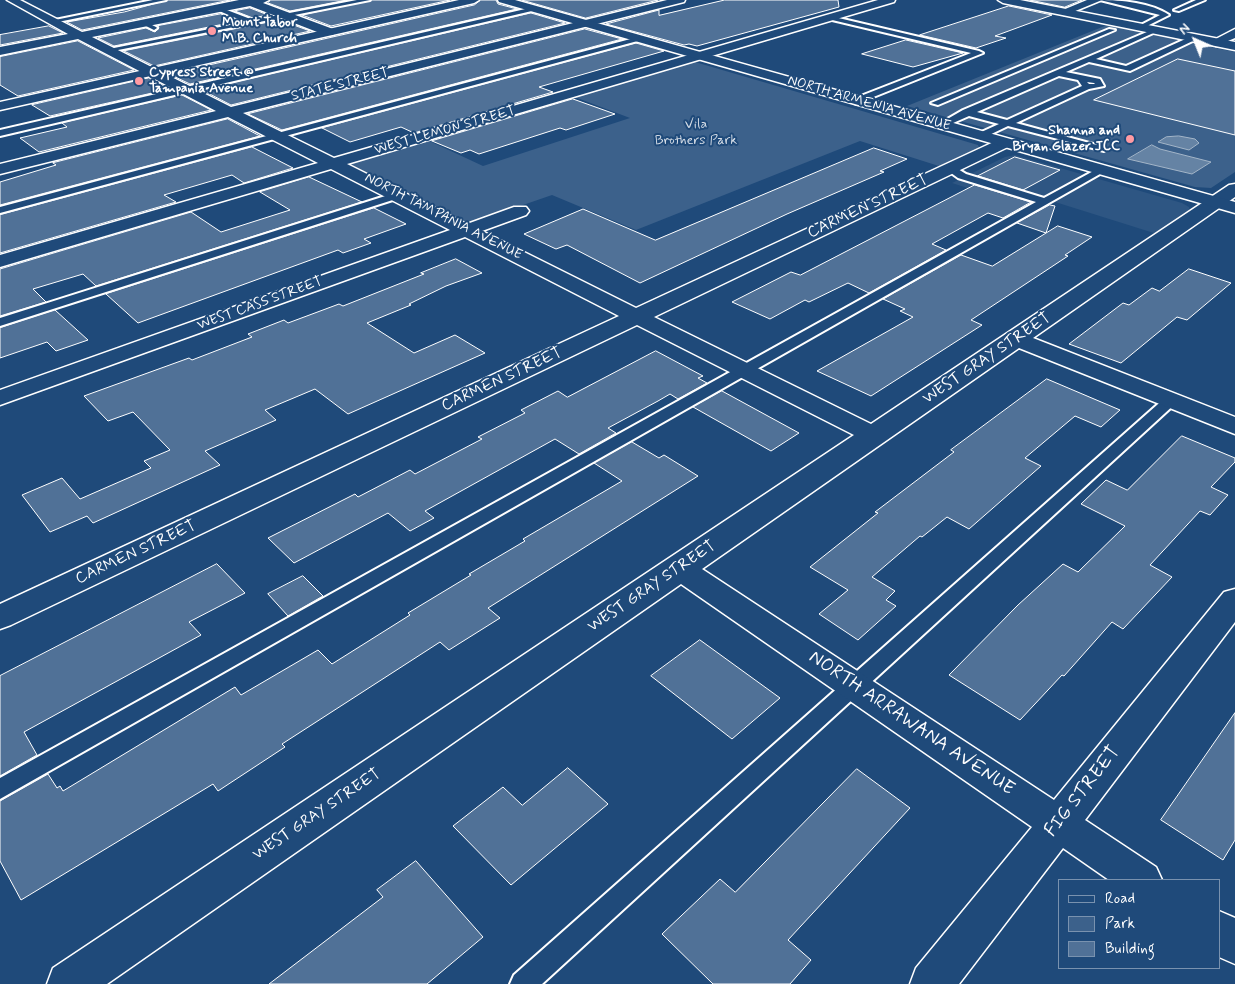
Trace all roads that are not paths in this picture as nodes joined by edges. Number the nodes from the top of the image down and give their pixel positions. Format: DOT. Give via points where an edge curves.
graph roads {
  1 [pos="163,0"];
  2 [pos="264,0"];
  3 [pos="367,0"];
  4 [pos="474,0"];
  5 [pos="680,0"];
  6 [pos="890,0"];
  7 [pos="1003,0"];
  8 [pos="1097,0"];
  9 [pos="1103,0"];
  10 [pos="1202,0"];
  11 [pos="247,1"];
  12 [pos="511,1"];
  13 [pos="1163,2"];
  14 [pos="21,4"];
  15 [pos="219,8"];
  16 [pos="534,9"];
  17 [pos="1150,9"];
  18 [pos="1177,10"];
  19 [pos="1064,12"];
  20 [pos="285,16"];
  21 [pos="830,18"];
  22 [pos="53,21"];
  23 [pos="254,22"];
  24 [pos="585,23"];
  25 [pos="1141,27"];
  26 [pos="1111,30"];
  27 [pos="1156,30"];
  28 [pos="329,32"];
  29 [pos="1235,34"];
  30 [pos="80,35"];
  31 [pos="1195,38"];
  32 [pos="640,39"];
  33 [pos="1216,42"];
  34 [pos="1125,44"];
  35 [pos="1235,46"];
  36 [pos="108,50"];
  37 [pos="1154,50"];
  38 [pos="0,51"];
  39 [pos="700,56"];
  40 [pos="1089,60"];
  41 [pos="150,72"];
  42 [pos="1058,73"];
  43 [pos="1081,78"];
  44 [pos="1087,87"];
  45 [pos="185,89"];
  46 [pos="856,100"];
  47 [pos="0,106"];
  48 [pos="232,112"];
  49 [pos="969,112"];
  50 [pos="941,125"];
  51 [pos="0,133"];
  52 [pos="1006,133"];
  53 [pos="280,136"];
  54 [pos="1101,148"];
  55 [pos="334,163"];
  56 [pos="950,168"];
  57 [pos="0,169"];
  58 [pos="1102,170"];
  59 [pos="398,195"];
  60 [pos="1228,200"];
  61 [pos="1046,202"];
  62 [pos="0,210"];
  63 [pos="520,211"];
  64 [pos="466,229"];
  65 [pos="0,261"];
  66 [pos="638,315"];
  67 [pos="0,322"];
  68 [pos="1017,339"];
  69 [pos="746,370"];
  70 [pos="0,398"];
  71 [pos="1171,400"];
  72 [pos="1235,426"];
  73 [pos="873,435"];
  74 [pos="679,568"];
  75 [pos="1235,600"];
  76 [pos="0,617"];
  77 [pos="852,685"];
  78 [pos="0,789"];
  79 [pos="1058,824"];
  80 [pos="1140,879"];
  81 [pos="1220,933"];
  82 [pos="1235,943"];
  83 [pos="69,984"];
  84 [pos="523,984"];
  85 [pos="932,984"];
  1 -- 22 [label="lane"];
  2 -- 11 [label="street"];
  3 -- 20 [label="lane"];
  4 -- 28 [label="street"];
  5 -- 24 [label="street, STATE STREET"];
  6 -- 21 [label="street, WEST LEMON STREET"];
  7 -- 19 [label="street"];
  8 -- 19 [label="street"];
  9 -- 17 [label="lane"];
  10 -- 18 [label="lane"];
  11 -- 15 [label="street"];
  11 -- 20 [label="street"];
  12 -- 16 [label="street, NORTH ARMENIA AVENUE"];
  13 -- 17 [label="lane"];
  14 -- 22 [label="street, NORTH TAMPANIA AVENUE"];
  15 -- 23 [label="lane"];
  15 -- 30 [label="street" via="149,25"];
  16 -- 24 [label="street, NORTH ARMENIA AVENUE"];
  16 -- 45 [label="lane"];
  17 -- 25 [label="lane" via="1166,15"];
  19 -- 25 [label="street"];
  20 -- 23 [label="lane"];
  20 -- 28 [label="street"];
  21 -- 39 [label="street, WEST LEMON STREET"];
  21 -- 46 [label="lane" via="978,53"];
  22 -- 30 [label="street, NORTH TAMPANIA AVENUE"];
  23 -- 36 [label="lane"];
  24 -- 32 [label="street, NORTH ARMENIA AVENUE"];
  24 -- 48 [label="street, STATE STREET"];
  25 -- 27 [label="street"];
  26 -- 49 [label="lane" via="935,103"];
  27 -- 31 [label="street"];
  27 -- 34 [label="lane"];
  28 -- 41 [label="street"];
  29 -- 33 [label="street"];
  30 -- 36 [label="street, NORTH TAMPANIA AVENUE"];
  30 -- 38 [label="street"];
  31 -- 33 [label="street"];
  31 -- 37 [label="lane"];
  32 -- 39 [label="street, NORTH ARMENIA AVENUE"];
  32 -- 53 [label="lane"];
  33 -- 35 [label="street"];
  34 -- 37 [label="lane"];
  34 -- 40 [label="lane"];
  36 -- 41 [label="street, NORTH TAMPANIA AVENUE"];
  37 -- 40 [label="lane" via="1128,68"];
  39 -- 46 [label="street, NORTH ARMENIA AVENUE"];
  39 -- 55 [label="street, WEST LEMON STREET"];
  40 -- 42 [label="lane"];
  41 -- 45 [label="street, NORTH TAMPANIA AVENUE"];
  41 -- 47 [label="street"];
  42 -- 43 [label="lane"];
  42 -- 49 [label="lane"];
  43 -- 44 [label="lane"];
  43 -- 44 [label="lane" via="1097,81 1100,86"];
  44 -- 52 [label="lane"];
  45 -- 48 [label="street, NORTH TAMPANIA AVENUE"];
  45 -- 51 [label="lane"];
  46 -- 50 [label="street, NORTH ARMENIA AVENUE"];
  48 -- 53 [label="street, NORTH TAMPANIA AVENUE"];
  48 -- 57 [label="street, STATE STREET"];
  49 -- 50 [label="lane"];
  49 -- 52 [label="lane"];
  50 -- 52 [label="street, NORTH ARMENIA AVENUE" via="980,136"];
  52 -- 54 [label="lane"];
  52 -- 56 [label="street, CARMEN STREET"];
  52 -- 58 [label="street, NORTH ARMENIA AVENUE"];
  53 -- 55 [label="street, NORTH TAMPANIA AVENUE"];
  53 -- 62 [label="lane"];
  55 -- 59 [label="street, NORTH TAMPANIA AVENUE"];
  55 -- 65 [label="street, WEST LEMON STREET"];
  56 -- 61 [label="lane" via="962,176"];
  56 -- 66 [label="street, CARMEN STREET"];
  58 -- 60 [label="street, NORTH ARMENIA AVENUE"];
  58 -- 61 [label="lane"];
  59 -- 64 [label="street, NORTH TAMPANIA AVENUE"];
  59 -- 67 [label="lane"];
  60 -- 68 [label="street, WEST GRAY STREET"];
  61 -- 69 [label="lane"];
  63 -- 64 [label="street, WEST CASS STREET"];
  64 -- 66 [label="street, NORTH TAMPANIA AVENUE"];
  64 -- 70 [label="street, WEST CASS STREET"];
  66 -- 69 [label="street, NORTH TAMPANIA AVENUE"];
  66 -- 76 [label="street, CARMEN STREET"];
  68 -- 71 [label="street"];
  68 -- 73 [label="street, WEST GRAY STREET"];
  69 -- 73 [label="street, NORTH TAMPANIA AVENUE"];
  69 -- 78 [label="lane"];
  71 -- 72 [label="street"];
  71 -- 77 [label="lane"];
  73 -- 74 [label="street, WEST GRAY STREET"];
  74 -- 77 [label="street, NORTH ARRAWANA AVENUE"];
  74 -- 83 [label="street, WEST GRAY STREET"];
  75 -- 79 [label="street, FIG STREET"];
  77 -- 79 [label="street, NORTH ARRAWANA AVENUE"];
  77 -- 84 [label="lane"];
  79 -- 80 [label="street, NORTH ARRAWANA AVENUE"];
  79 -- 85 [label="street, FIG STREET"];
  81 -- 82 [label="street"];
}
